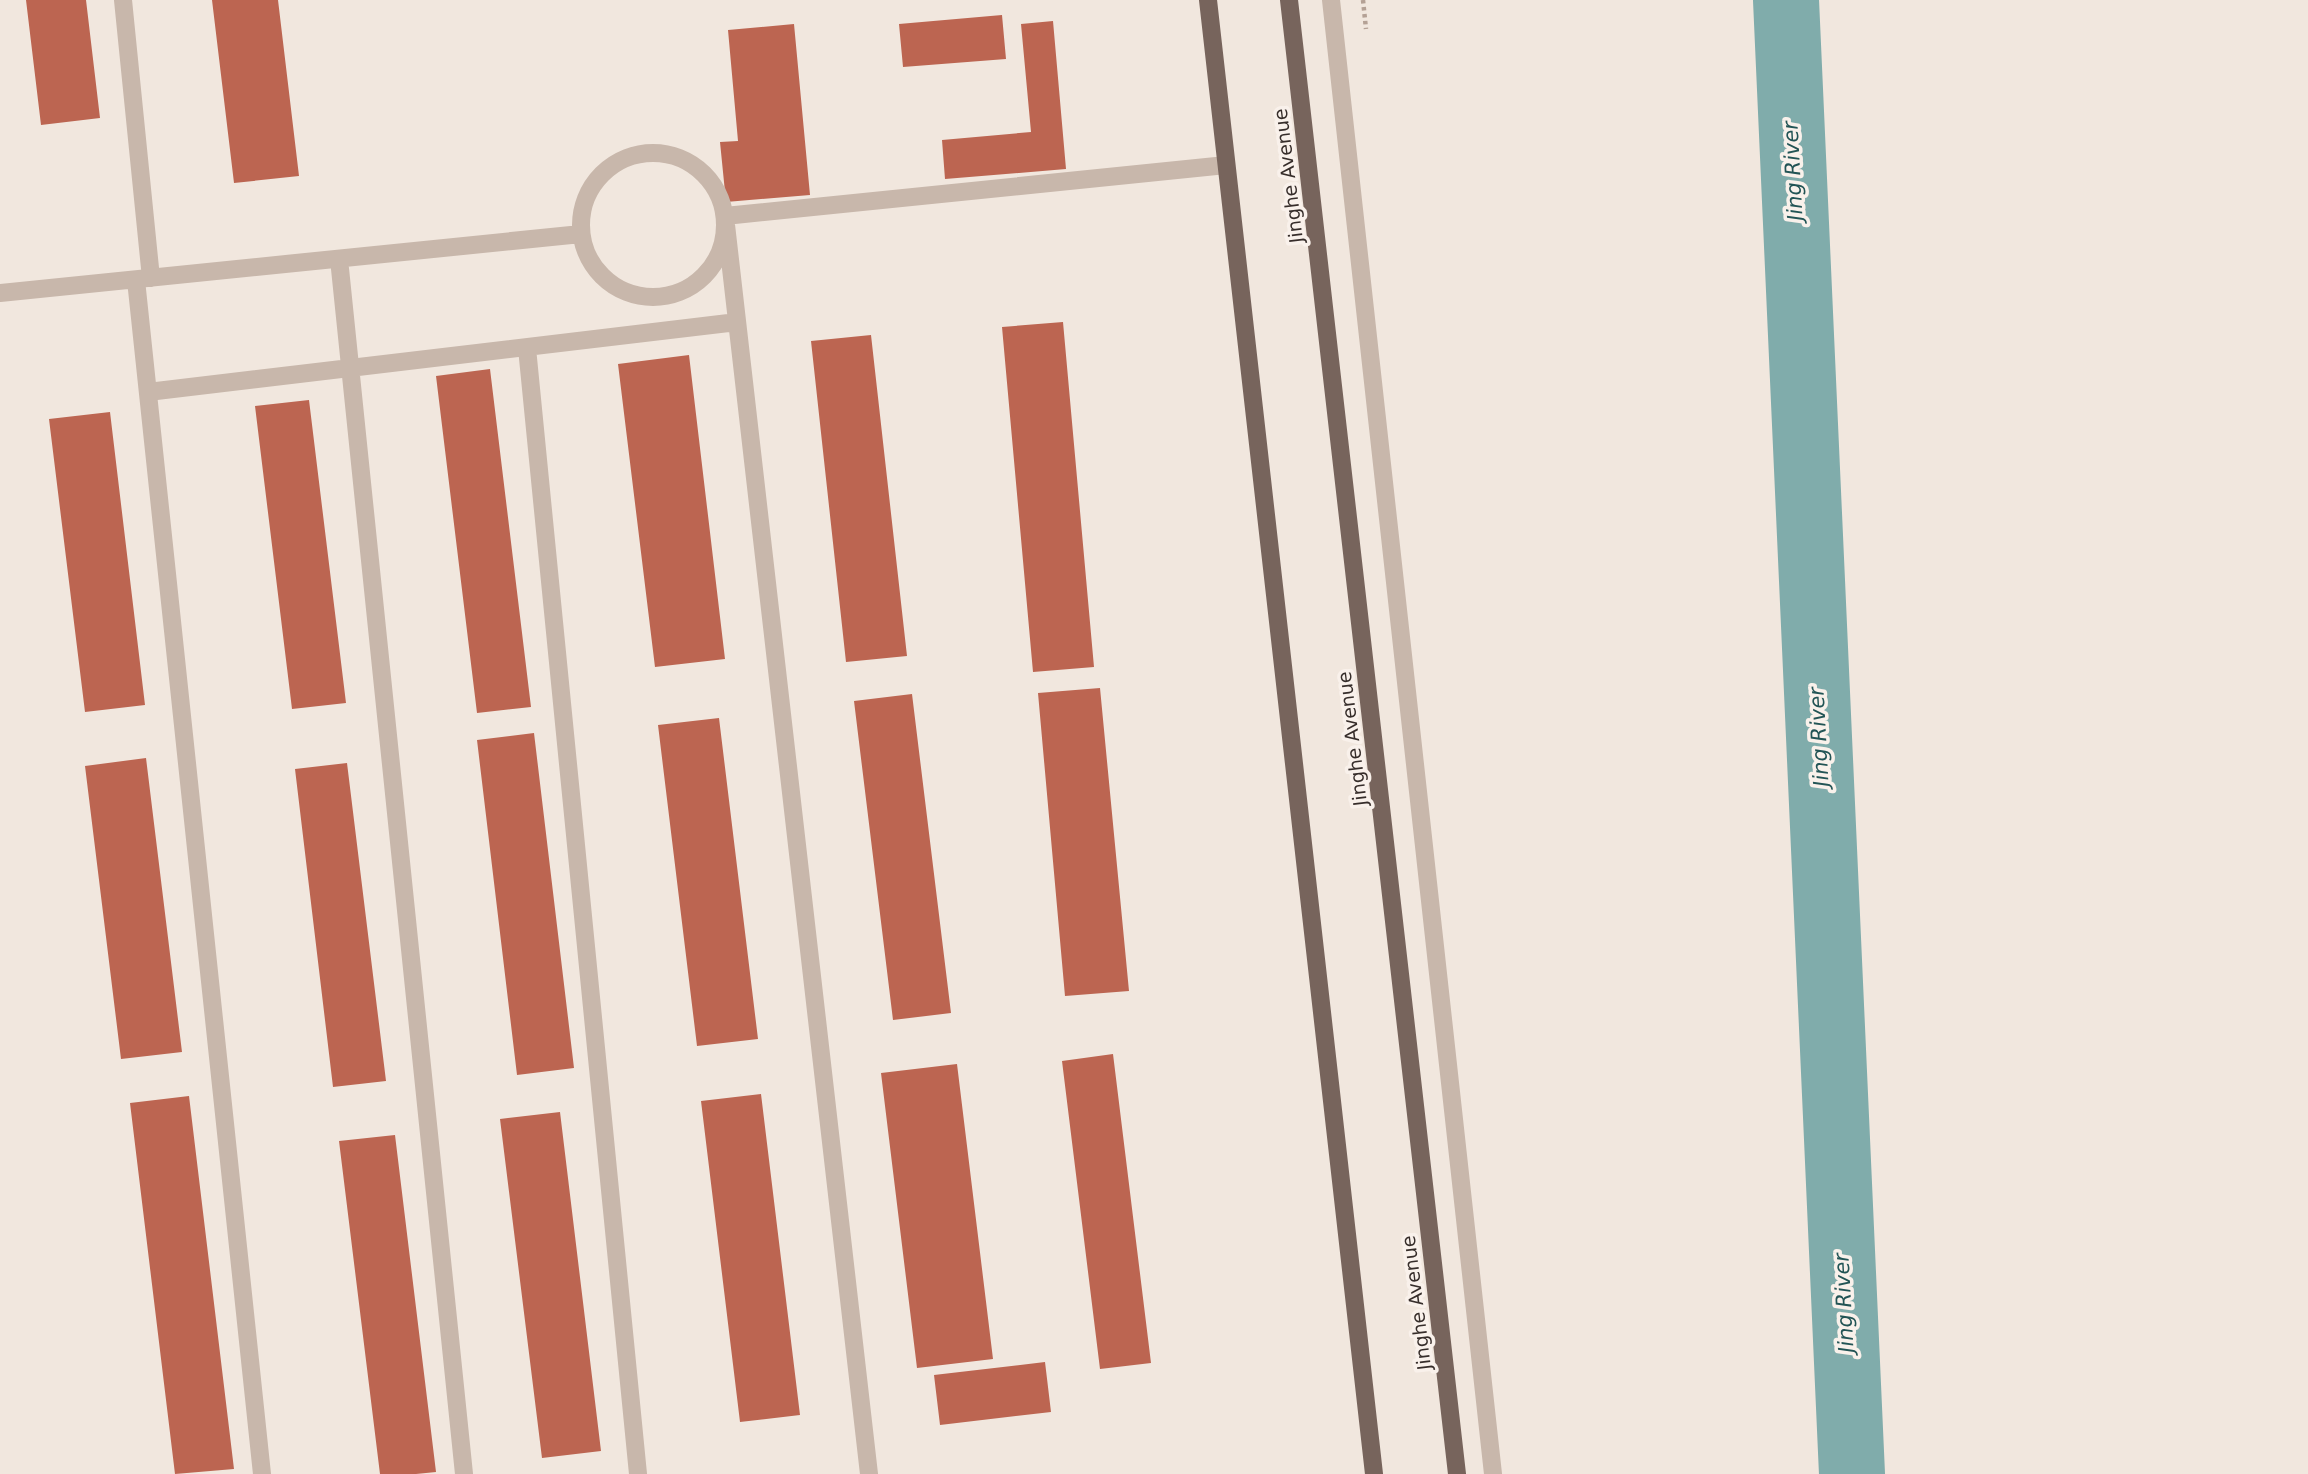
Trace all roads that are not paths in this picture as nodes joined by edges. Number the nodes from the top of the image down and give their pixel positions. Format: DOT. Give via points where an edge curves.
graph roads {
  1 [pos="123,0"];
  2 [pos="1208,0"];
  3 [pos="1289,0"];
  4 [pos="1331,0"];
  5 [pos="1226,165"];
  6 [pos="725,216"];
  7 [pos="581,234"];
  8 [pos="340,259"];
  9 [pos="143,279"];
  10 [pos="0,293"];
  11 [pos="737,322"];
  12 [pos="527,348"];
  13 [pos="351,367"];
  14 [pos="148,392"];
  15 [pos="262,1474"];
  16 [pos="464,1474"];
  17 [pos="638,1474"];
  18 [pos="869,1474"];
  19 [pos="1374,1474"];
  20 [pos="1457,1474"];
  21 [pos="1493,1474"];
  1 -- 9 [label="street"];
  2 -- 5 [label="main road"];
  3 -- 20 [label="main road, Jinghe Avenue"];
  4 -- 21 [label="street"];
  5 -- 6 [label="street"];
  5 -- 19 [label="main road"];
  6 -- 7 [label="street" via="716,189 697,167 671,155 643,153 617,162 595,180 582,206"];
  6 -- 7 [label="street" via="723,244 711,270 689,288 662,297 634,296 608,283 590,261"];
  6 -- 11 [label="street"];
  7 -- 8 [label="street"];
  8 -- 9 [label="street"];
  8 -- 13 [label="street"];
  9 -- 10 [label="street"];
  9 -- 14 [label="street"];
  11 -- 12 [label="street"];
  11 -- 18 [label="street"];
  12 -- 13 [label="street"];
  12 -- 17 [label="street"];
  13 -- 14 [label="street"];
  13 -- 16 [label="street"];
  14 -- 15 [label="street"];
}
